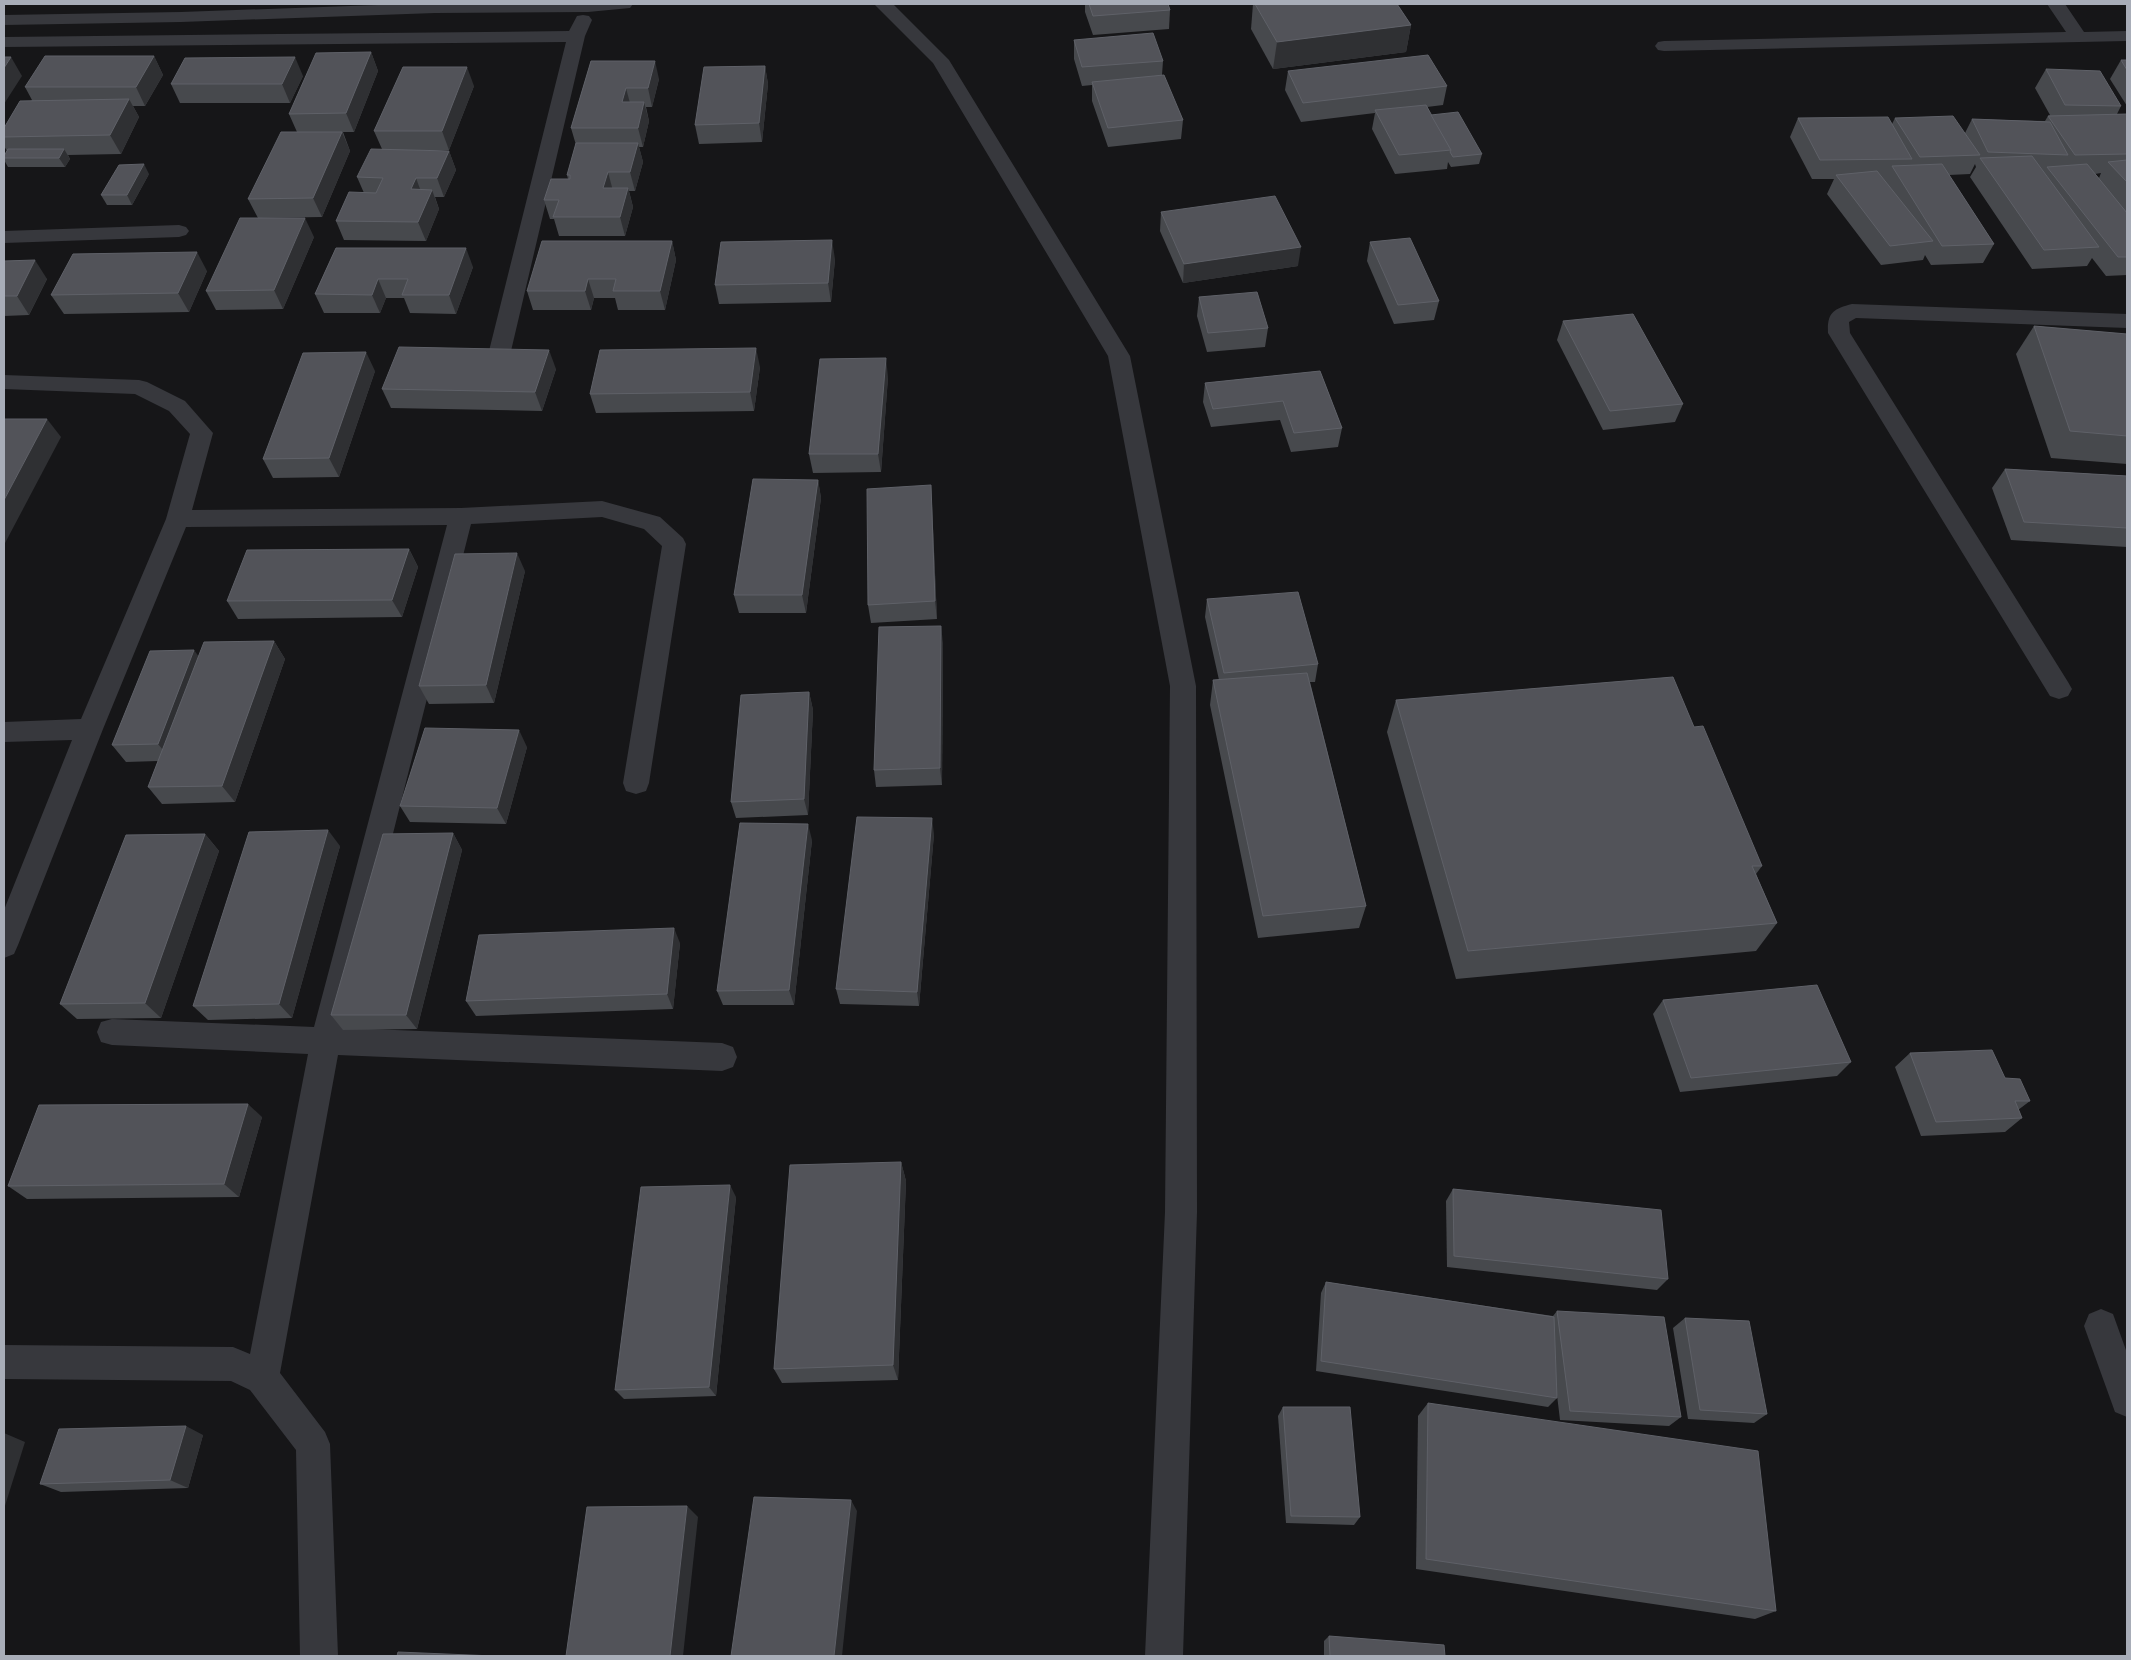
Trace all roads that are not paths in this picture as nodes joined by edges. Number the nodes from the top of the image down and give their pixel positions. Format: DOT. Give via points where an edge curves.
graph roads {
  1 [pos="624,4"];
  2 [pos="883,4"];
  3 [pos="2056,4"];
  4 [pos="588,7"];
  5 [pos="184,10"];
  6 [pos="4,20"];
  7 [pos="2077,35"];
  8 [pos="576,36"];
  9 [pos="2127,36"];
  10 [pos="4,42"];
  11 [pos="1664,46"];
  12 [pos="179,231"];
  13 [pos="4,237"];
  14 [pos="2127,321"];
  15 [pos="500,351"];
  16 [pos="4,382"];
  17 [pos="460,516"];
  18 [pos="178,519"];
  19 [pos="2058,689"];
  20 [pos="90,729"];
  21 [pos="4,732"];
  22 [pos="636,783"];
  23 [pos="4,945"];
  24 [pos="112,1032"];
  25 [pos="325,1042"];
  26 [pos="722,1057"];
  27 [pos="2101,1326"];
  28 [pos="4,1362"];
  29 [pos="262,1378"];
  30 [pos="2127,1400"];
  31 [pos="319,1656"];
  32 [pos="1164,1656"];
  1 -- 4 [label="street"];
  2 -- 32 [label="street" via="940,60 1119,356 1183,686 1181,1212"];
  3 -- 7 [label="street"];
  4 -- 5 [label="street"];
  4 -- 8 [label="street"];
  5 -- 6 [label="street"];
  7 -- 9 [label="street"];
  7 -- 11 [label="street"];
  8 -- 10 [label="street"];
  8 -- 15 [label="street"];
  12 -- 13 [label="street"];
  14 -- 19 [label="street" via="1852,311 1838,319 1839,333"];
  16 -- 18 [label="street" via="138,387 177,406 202,433"];
  17 -- 18 [label="street"];
  17 -- 22 [label="street" via="602,508 652,523 674,544"];
  17 -- 25 [label="street"];
  18 -- 20 [label="street"];
  20 -- 21 [label="street"];
  20 -- 23 [label="street"];
  24 -- 25 [label="street"];
  25 -- 26 [label="street"];
  25 -- 29 [label="street"];
  27 -- 30 [label="street"];
  28 -- 29 [label="street" via="234,1364"];
  29 -- 31 [label="street" via="313,1444"];
}
